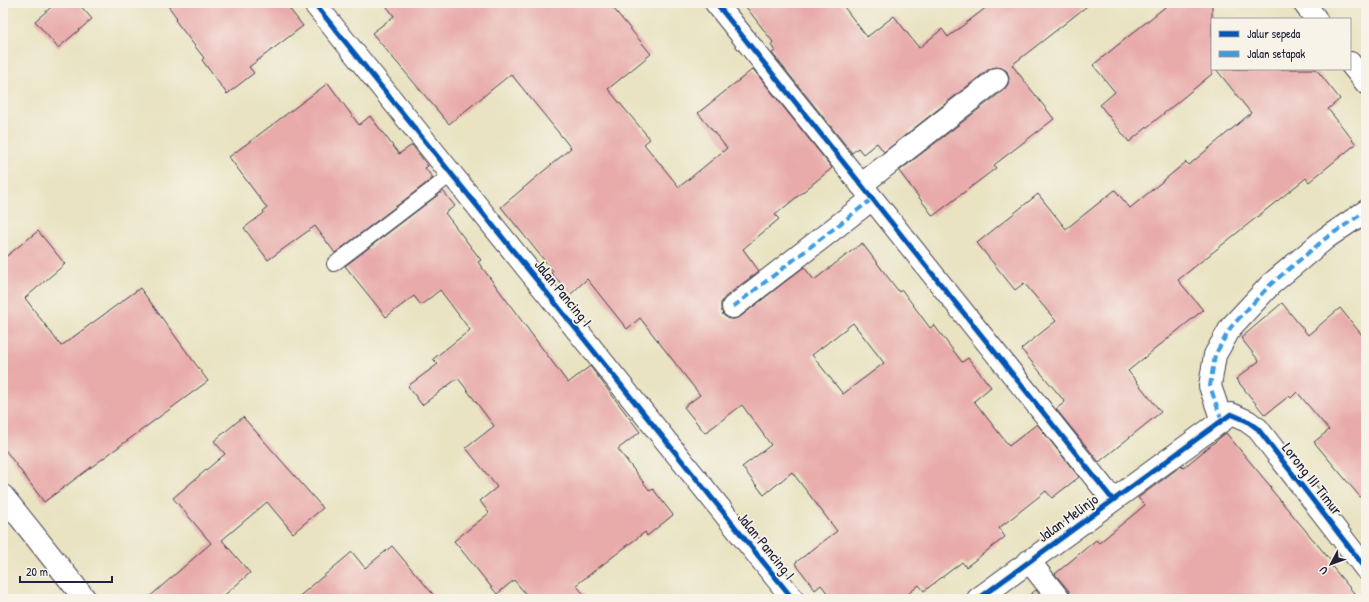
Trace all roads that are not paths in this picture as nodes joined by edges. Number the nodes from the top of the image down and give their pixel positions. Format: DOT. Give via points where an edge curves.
graph roads {
  1 [pos="314,3"];
  2 [pos="716,3"];
  3 [pos="1304,3"];
  4 [pos="1315,18"];
  5 [pos="1351,64"];
  6 [pos="998,79"];
  7 [pos="1366,83"];
  8 [pos="452,174"];
  9 [pos="867,192"];
  10 [pos="1366,211"];
  11 [pos="334,264"];
  12 [pos="733,307"];
  13 [pos="1226,417"];
  14 [pos="3,496"];
  15 [pos="1113,500"];
  16 [pos="1029,561"];
  17 [pos="1366,569"];
  18 [pos="84,599"];
  19 [pos="793,599"];
  20 [pos="978,599"];
  21 [pos="1059,599"];
  1 -- 8 [label="main road, Jalan Pancing I"];
  2 -- 9 [label="main road"];
  3 -- 4 [label="main road"];
  5 -- 7 [label="main road"];
  6 -- 9 [label="main road"];
  8 -- 11 [label="lane"];
  8 -- 19 [label="main road, Jalan Pancing I"];
  9 -- 12 [label="main road"];
  9 -- 15 [label="main road"];
  10 -- 13 [label="main road" via="1326,238 1271,284 1231,327 1215,355 1210,386"];
  13 -- 15 [label="main road, Jalan Melinjo"];
  13 -- 17 [label="main road, Lorong III Timur" via="1247,421 1258,429"];
  14 -- 18 [label="main road"];
  15 -- 16 [label="main road, Jalan Melinjo"];
  16 -- 20 [label="main road, Jalan Melinjo"];
  16 -- 21 [label="main road"];
}
